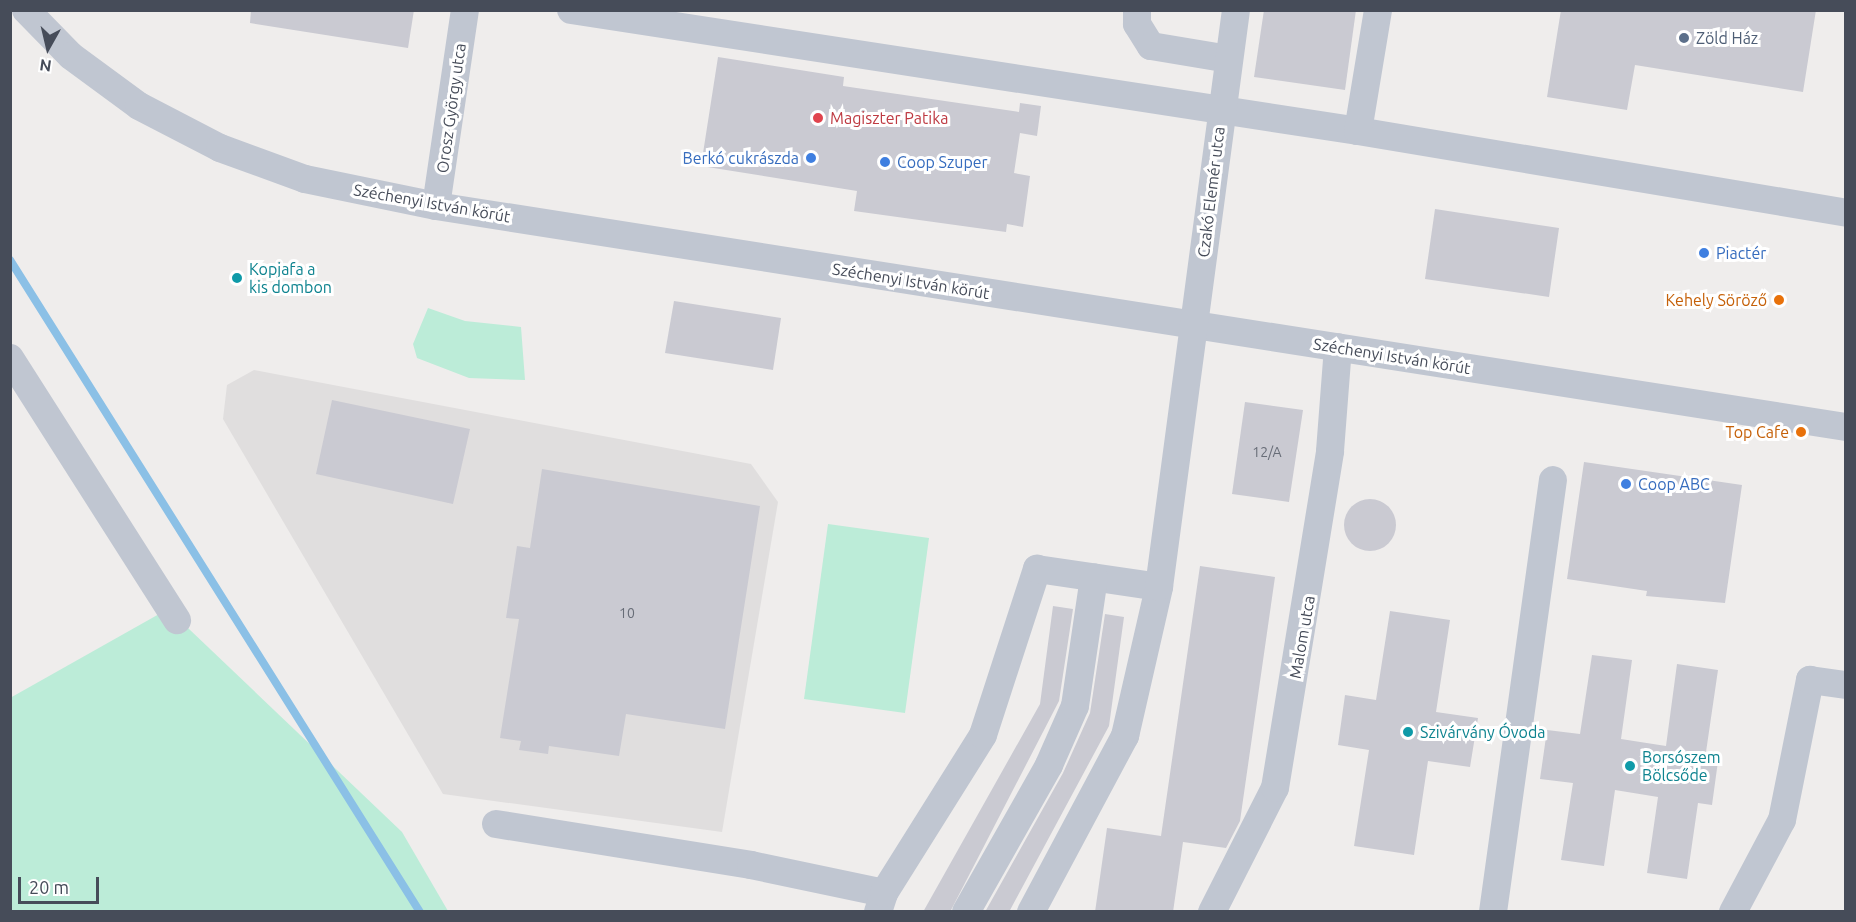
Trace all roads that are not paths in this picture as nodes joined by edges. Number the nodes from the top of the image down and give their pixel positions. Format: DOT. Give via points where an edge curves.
graph roads {
  1 [pos="26,10"];
  2 [pos="465,10"];
  3 [pos="571,10"];
  4 [pos="1137,10"];
  5 [pos="1236,10"];
  6 [pos="1378,10"];
  7 [pos="617,14"];
  8 [pos="1230,59"];
  9 [pos="1222,110"];
  10 [pos="1358,131"];
  11 [pos="436,206"];
  12 [pos="1845,213"];
  13 [pos="1194,325"];
  14 [pos="1338,347"];
  15 [pos="10,358"];
  16 [pos="1845,427"];
  17 [pos="1553,480"];
  18 [pos="1094,577"];
  19 [pos="1159,586"];
  20 [pos="177,620"];
  21 [pos="1845,686"];
  22 [pos="496,824"];
  23 [pos="881,902"];
  24 [pos="966,912"];
  25 [pos="1031,912"];
  26 [pos="1212,912"];
  27 [pos="1493,912"];
  28 [pos="1733,912"];
  1 -- 11 [label="street, Széchenyi István körút" via="71,56 139,106 220,148 305,179"];
  2 -- 11 [label="street, Orosz György utca"];
  3 -- 7 [label="street"];
  4 -- 8 [label="street" via="1137,24 1151,46"];
  5 -- 8 [label="street, Czakó Elemér utca"];
  6 -- 10 [label="street"];
  7 -- 9 [label="street"];
  8 -- 9 [label="street, Czakó Elemér utca"];
  9 -- 10 [label="street"];
  9 -- 13 [label="street, Czakó Elemér utca"];
  10 -- 12 [label="street"];
  11 -- 13 [label="street, Széchenyi István körút"];
  13 -- 14 [label="street, Széchenyi István körút"];
  13 -- 19 [label="street"];
  14 -- 16 [label="street, Széchenyi István körút"];
  14 -- 26 [label="street, Malom utca" via="1312,579 1275,788"];
  15 -- 20 [label="street"];
  17 -- 27 [label="street"];
  18 -- 19 [label="street"];
  18 -- 23 [label="street" via="1037,569 983,735"];
  18 -- 24 [label="street" via="1075,706 1049,765"];
  19 -- 25 [label="street" via="1125,736"];
  21 -- 28 [label="street" via="1810,680 1782,820"];
  22 -- 23 [label="street" via="751,865"];
}
